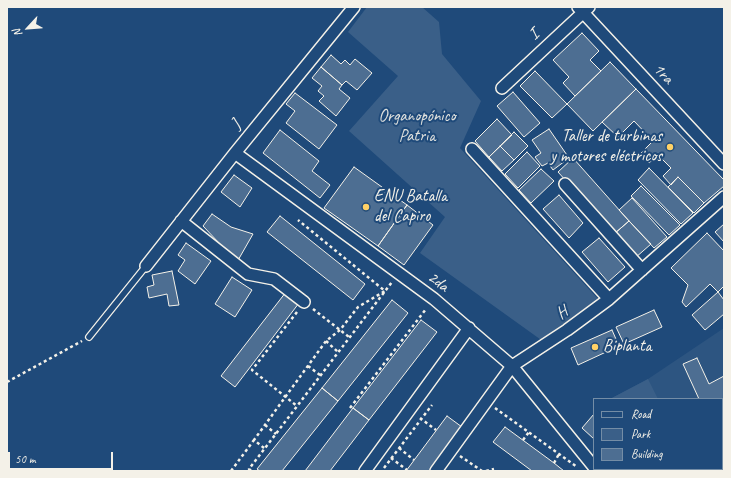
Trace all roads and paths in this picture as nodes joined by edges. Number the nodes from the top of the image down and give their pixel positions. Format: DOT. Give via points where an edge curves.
graph roads {
  1 [pos="354,7"];
  2 [pos="583,9"];
  3 [pos="502,88"];
  4 [pos="472,149"];
  5 [pos="236,153"];
  6 [pos="724,164"];
  7 [pos="565,184"];
  8 [pos="724,197"];
  9 [pos="298,220"];
  10 [pos="181,221"];
  11 [pos="146,266"];
  12 [pos="642,270"];
  13 [pos="399,273"];
  14 [pos="385,291"];
  15 [pos="434,299"];
  16 [pos="609,299"];
  17 [pos="304,302"];
  18 [pos="469,328"];
  19 [pos="340,330"];
  20 [pos="89,337"];
  21 [pos="350,337"];
  22 [pos="326,341"];
  23 [pos="338,352"];
  24 [pos="308,366"];
  25 [pos="512,366"];
  26 [pos="320,375"];
  27 [pos="7,382"];
  28 [pos="286,396"];
  29 [pos="486,402"];
  30 [pos="432,405"];
  31 [pos="297,406"];
  32 [pos="350,408"];
  33 [pos="409,410"];
  34 [pos="422,419"];
  35 [pos="265,425"];
  36 [pos="436,430"];
  37 [pos="529,432"];
  38 [pos="276,434"];
  39 [pos="254,440"];
  40 [pos="388,440"];
  41 [pos="523,440"];
  42 [pos="264,448"];
  43 [pos="399,448"];
  44 [pos="381,450"];
  45 [pos="452,450"];
  46 [pos="559,454"];
  47 [pos="392,458"];
  48 [pos="414,460"];
  49 [pos="554,463"];
  50 [pos="593,466"];
  51 [pos="494,469"];
  52 [pos="407,470"];
  53 [pos="231,471"];
  54 [pos="251,471"];
  55 [pos="365,471"];
  56 [pos="382,471"];
  57 [pos="436,471"];
  58 [pos="482,471"];
  59 [pos="486,471"];
  60 [pos="583,471"];
  1 -- 5 [label="street, J"];
  2 -- 3 [label="street, I"];
  2 -- 6 [label="street, 1ra"];
  4 -- 16 [label="street"];
  5 -- 10 [label="street, J"];
  5 -- 13 [label="street, 2da"];
  7 -- 12 [label="street"];
  8 -- 12 [label="street, H"];
  9 -- 14 [label="path"];
  10 -- 11 [label="street, J"];
  10 -- 17 [label="street" via="248,274 274,279"];
  11 -- 20 [label="lane"];
  12 -- 16 [label="street, H"];
  13 -- 14 [label="path"];
  13 -- 15 [label="street, 2da"];
  14 -- 19 [label="path" via="358,307"];
  14 -- 21 [label="path"];
  15 -- 18 [label="street, 2da"];
  15 -- 32 [label="path"];
  16 -- 25 [label="street, H"];
  17 -- 19 [label="path"];
  17 -- 28 [label="path" via="252,370"];
  18 -- 25 [label="street, 2da"];
  18 -- 33 [label="street"];
  19 -- 21 [label="path"];
  19 -- 22 [label="path"];
  20 -- 27 [label="path"];
  21 -- 23 [label="path"];
  22 -- 23 [label="path"];
  22 -- 24 [label="path"];
  23 -- 26 [label="path"];
  24 -- 26 [label="path"];
  24 -- 28 [label="path"];
  25 -- 29 [label="street, H"];
  25 -- 50 [label="street, 2da"];
  26 -- 31 [label="path"];
  28 -- 31 [label="path"];
  28 -- 35 [label="path"];
  29 -- 37 [label="path"];
  29 -- 45 [label="street, H"];
  30 -- 34 [label="path"];
  31 -- 38 [label="path"];
  33 -- 34 [label="path"];
  33 -- 40 [label="street"];
  34 -- 36 [label="path"];
  34 -- 43 [label="path"];
  35 -- 38 [label="path"];
  35 -- 39 [label="path"];
  37 -- 41 [label="path"];
  37 -- 46 [label="path"];
  38 -- 42 [label="path"];
  39 -- 42 [label="path"];
  39 -- 53 [label="path"];
  40 -- 43 [label="path"];
  40 -- 44 [label="street"];
  42 -- 54 [label="path" via="249,469"];
  43 -- 47 [label="path"];
  43 -- 48 [label="path"];
  44 -- 47 [label="path"];
  44 -- 55 [label="street"];
  45 -- 57 [label="street, H"];
  45 -- 58 [label="path"];
  46 -- 49 [label="path"];
  46 -- 60 [label="path"];
  47 -- 52 [label="path"];
  47 -- 56 [label="path"];
  51 -- 59 [label="path"];
}
